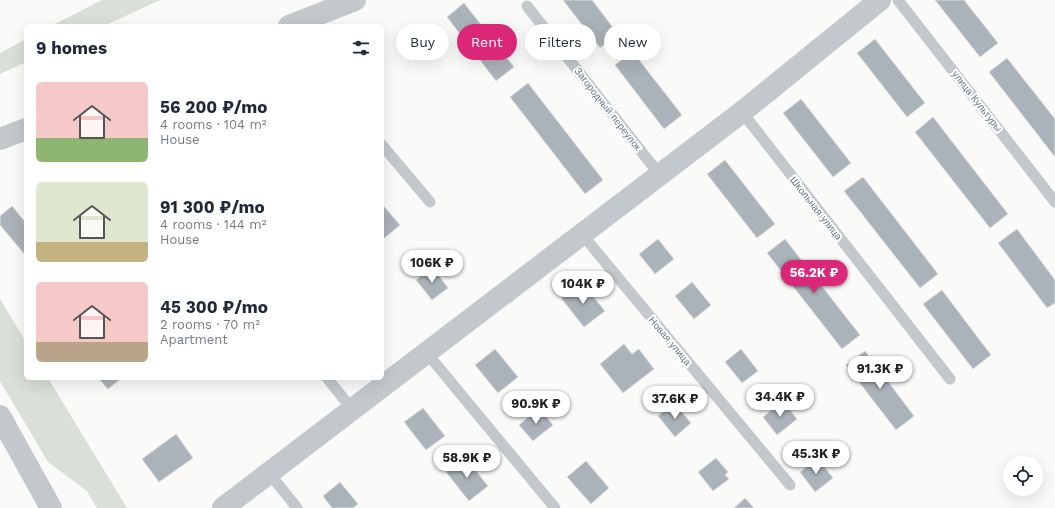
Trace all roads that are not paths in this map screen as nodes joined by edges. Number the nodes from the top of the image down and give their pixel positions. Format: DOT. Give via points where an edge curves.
graph roads {
  1 [pos="355,0"];
  2 [pos="880,0"];
  3 [pos="898,0"];
  4 [pos="527,6"];
  5 [pos="296,24"];
  6 [pos="742,112"];
  7 [pos="24,130"];
  8 [pos="0,139"];
  9 [pos="384,147"];
  10 [pos="659,174"];
  11 [pos="430,202"];
  12 [pos="1055,202"];
  13 [pos="581,233"];
  14 [pos="426,352"];
  15 [pos="950,379"];
  16 [pos="329,380"];
  17 [pos="352,409"];
  18 [pos="0,416"];
  19 [pos="269,473"];
  20 [pos="790,485"];
  21 [pos="51,508"];
  22 [pos="223,508"];
  23 [pos="297,508"];
  24 [pos="555,508"];
  1 -- 5 [label="street"];
  2 -- 6 [label="street"];
  3 -- 12 [label="lane, улица Культуры"];
  4 -- 10 [label="lane, Загородный переулок"];
  6 -- 10 [label="street"];
  6 -- 15 [label="lane, Школьная улица"];
  7 -- 8 [label="street"];
  9 -- 11 [label="lane"];
  10 -- 13 [label="street"];
  13 -- 14 [label="street"];
  13 -- 20 [label="lane, Новая улица"];
  14 -- 17 [label="street"];
  14 -- 24 [label="lane"];
  16 -- 17 [label="lane"];
  17 -- 19 [label="street"];
  18 -- 21 [label="street"];
  19 -- 22 [label="street"];
  19 -- 23 [label="lane"];
}
